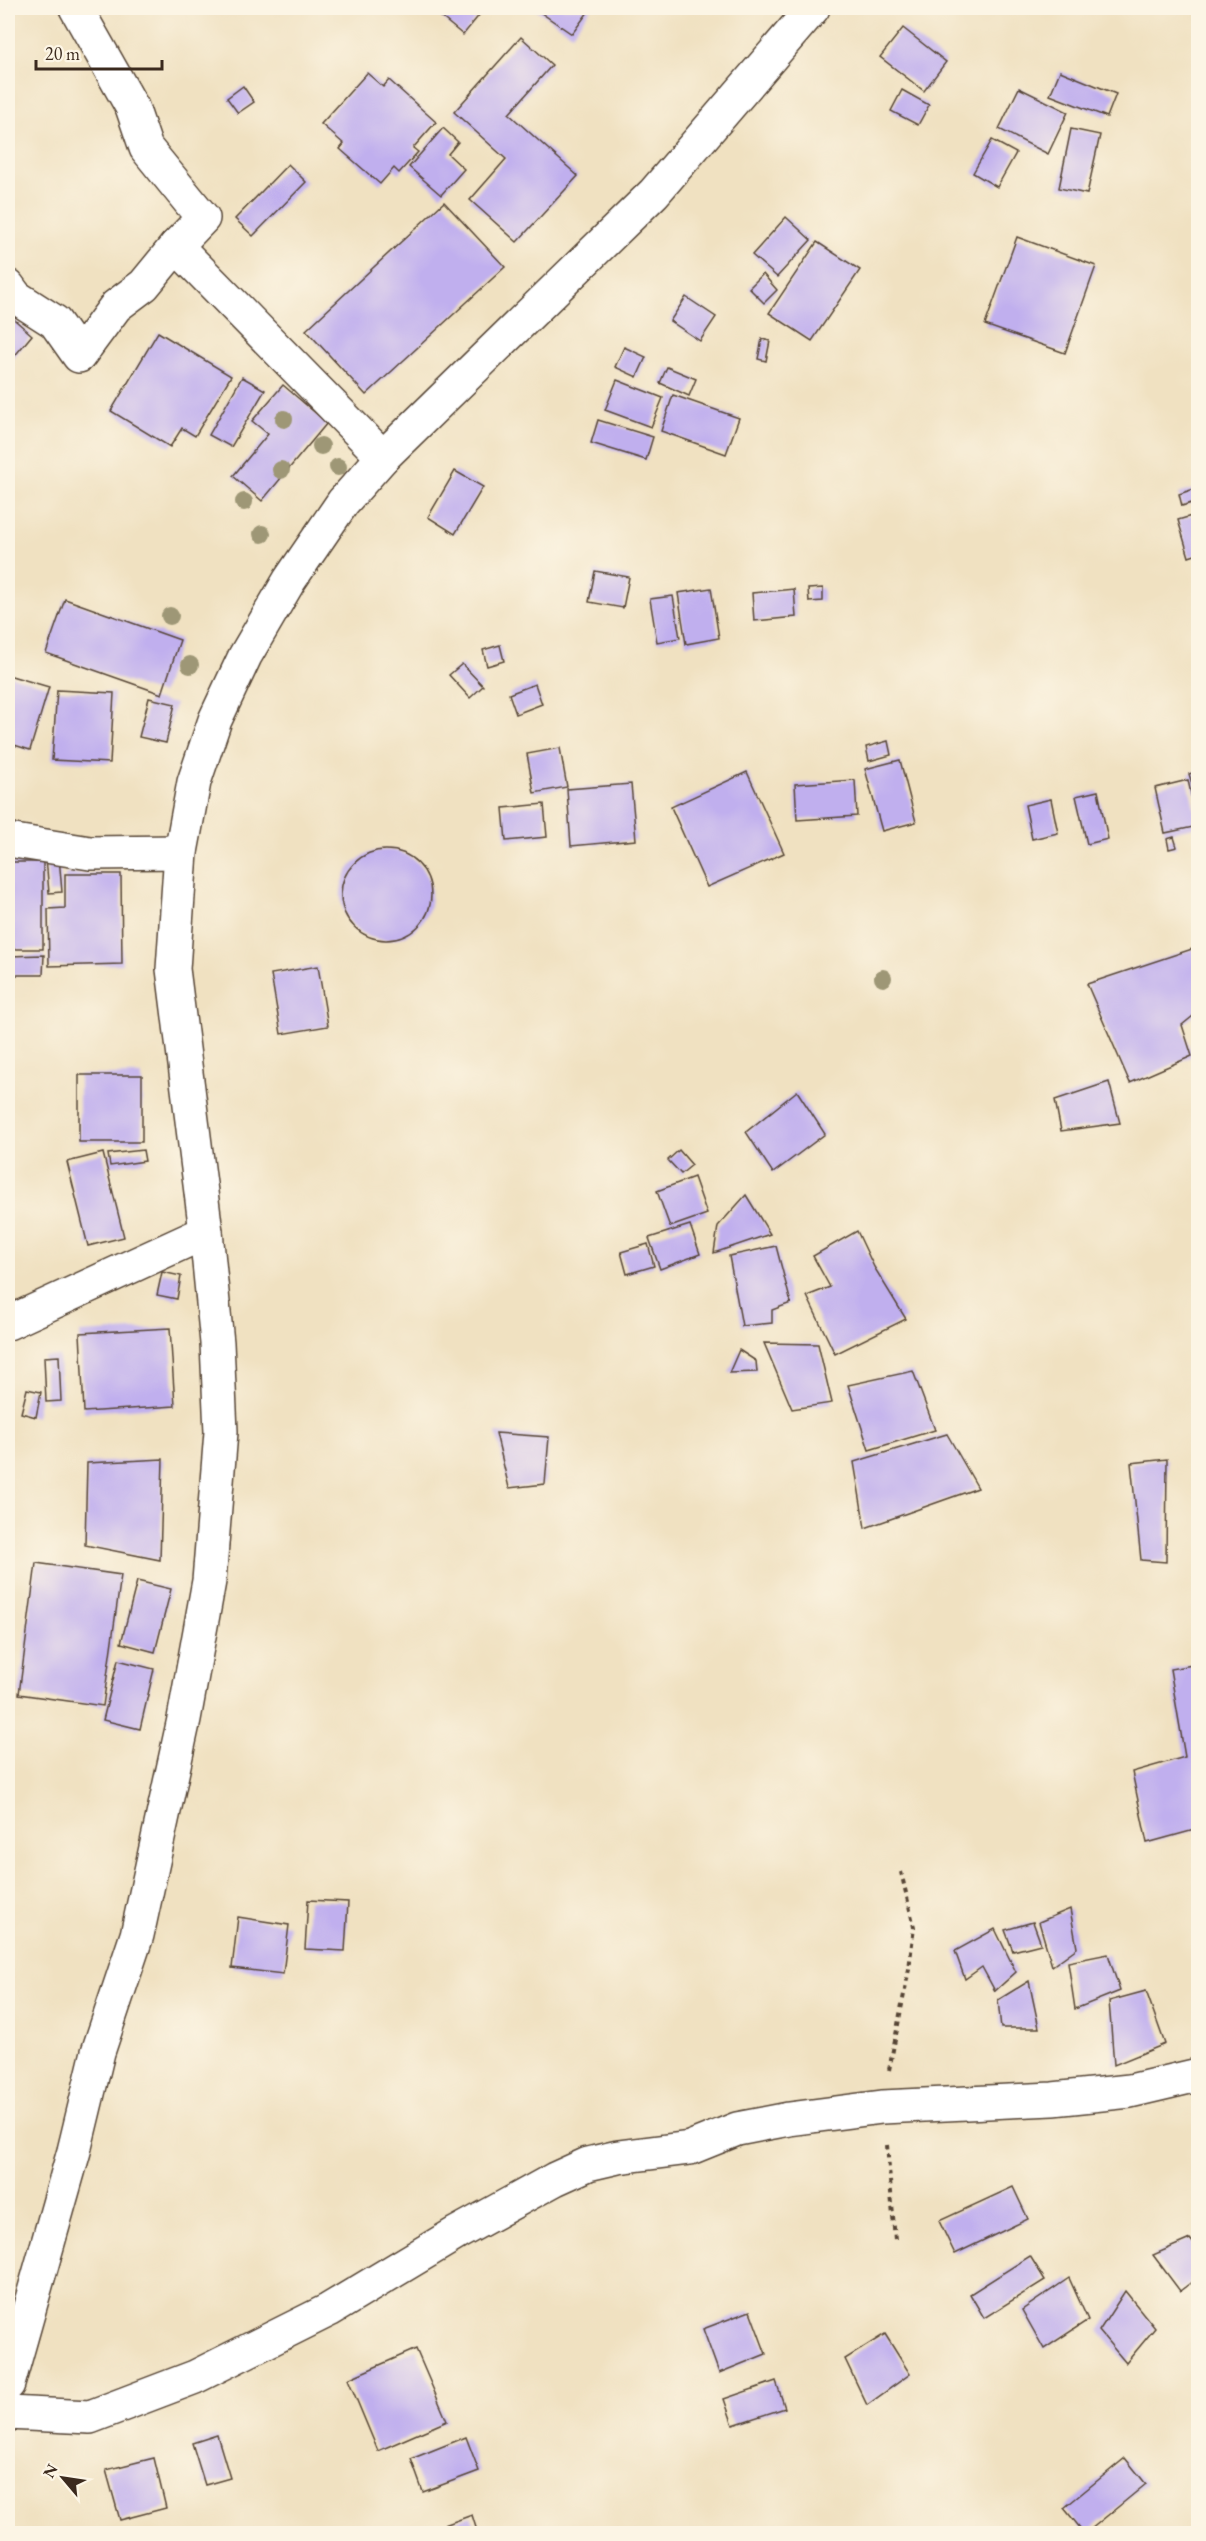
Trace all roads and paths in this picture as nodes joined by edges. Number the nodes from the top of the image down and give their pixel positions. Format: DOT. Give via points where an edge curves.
graph roads {
  1 [pos="76,8"];
  2 [pos="813,8"];
  3 [pos="176,246"];
  4 [pos="8,286"];
  5 [pos="383,457"];
  6 [pos="8,840"];
  7 [pos="181,852"];
  8 [pos="206,1232"];
  9 [pos="8,1323"];
  10 [pos="901,1872"];
  11 [pos="1198,2075"];
  12 [pos="882,2107"];
  13 [pos="895,2240"];
  14 [pos="8,2384"];
  15 [pos="8,2413"];
  1 -- 3 [label="main road" via="132,107 146,148 203,218"];
  2 -- 5 [label="main road" via="654,192"];
  3 -- 4 [label="main road" via="144,285 116,306 79,356 55,322 16,297"];
  3 -- 5 [label="main road"];
  5 -- 7 [label="main road" via="343,502 289,581 245,656 215,720 194,782"];
  6 -- 7 [label="main road" via="90,853"];
  7 -- 8 [label="main road" via="173,969"];
  8 -- 9 [label="main road"];
  8 -- 14 [label="main road" via="221,1432 209,1581 184,1719 137,1935 98,2052"];
  10 -- 12 [label="path" via="914,1927"];
  11 -- 12 [label="main road" via="1130,2091 1053,2099"];
  12 -- 13 [label="path"];
  12 -- 15 [label="main road" via="737,2129 690,2148 588,2164 457,2233 329,2310 195,2377 90,2417"];
}
